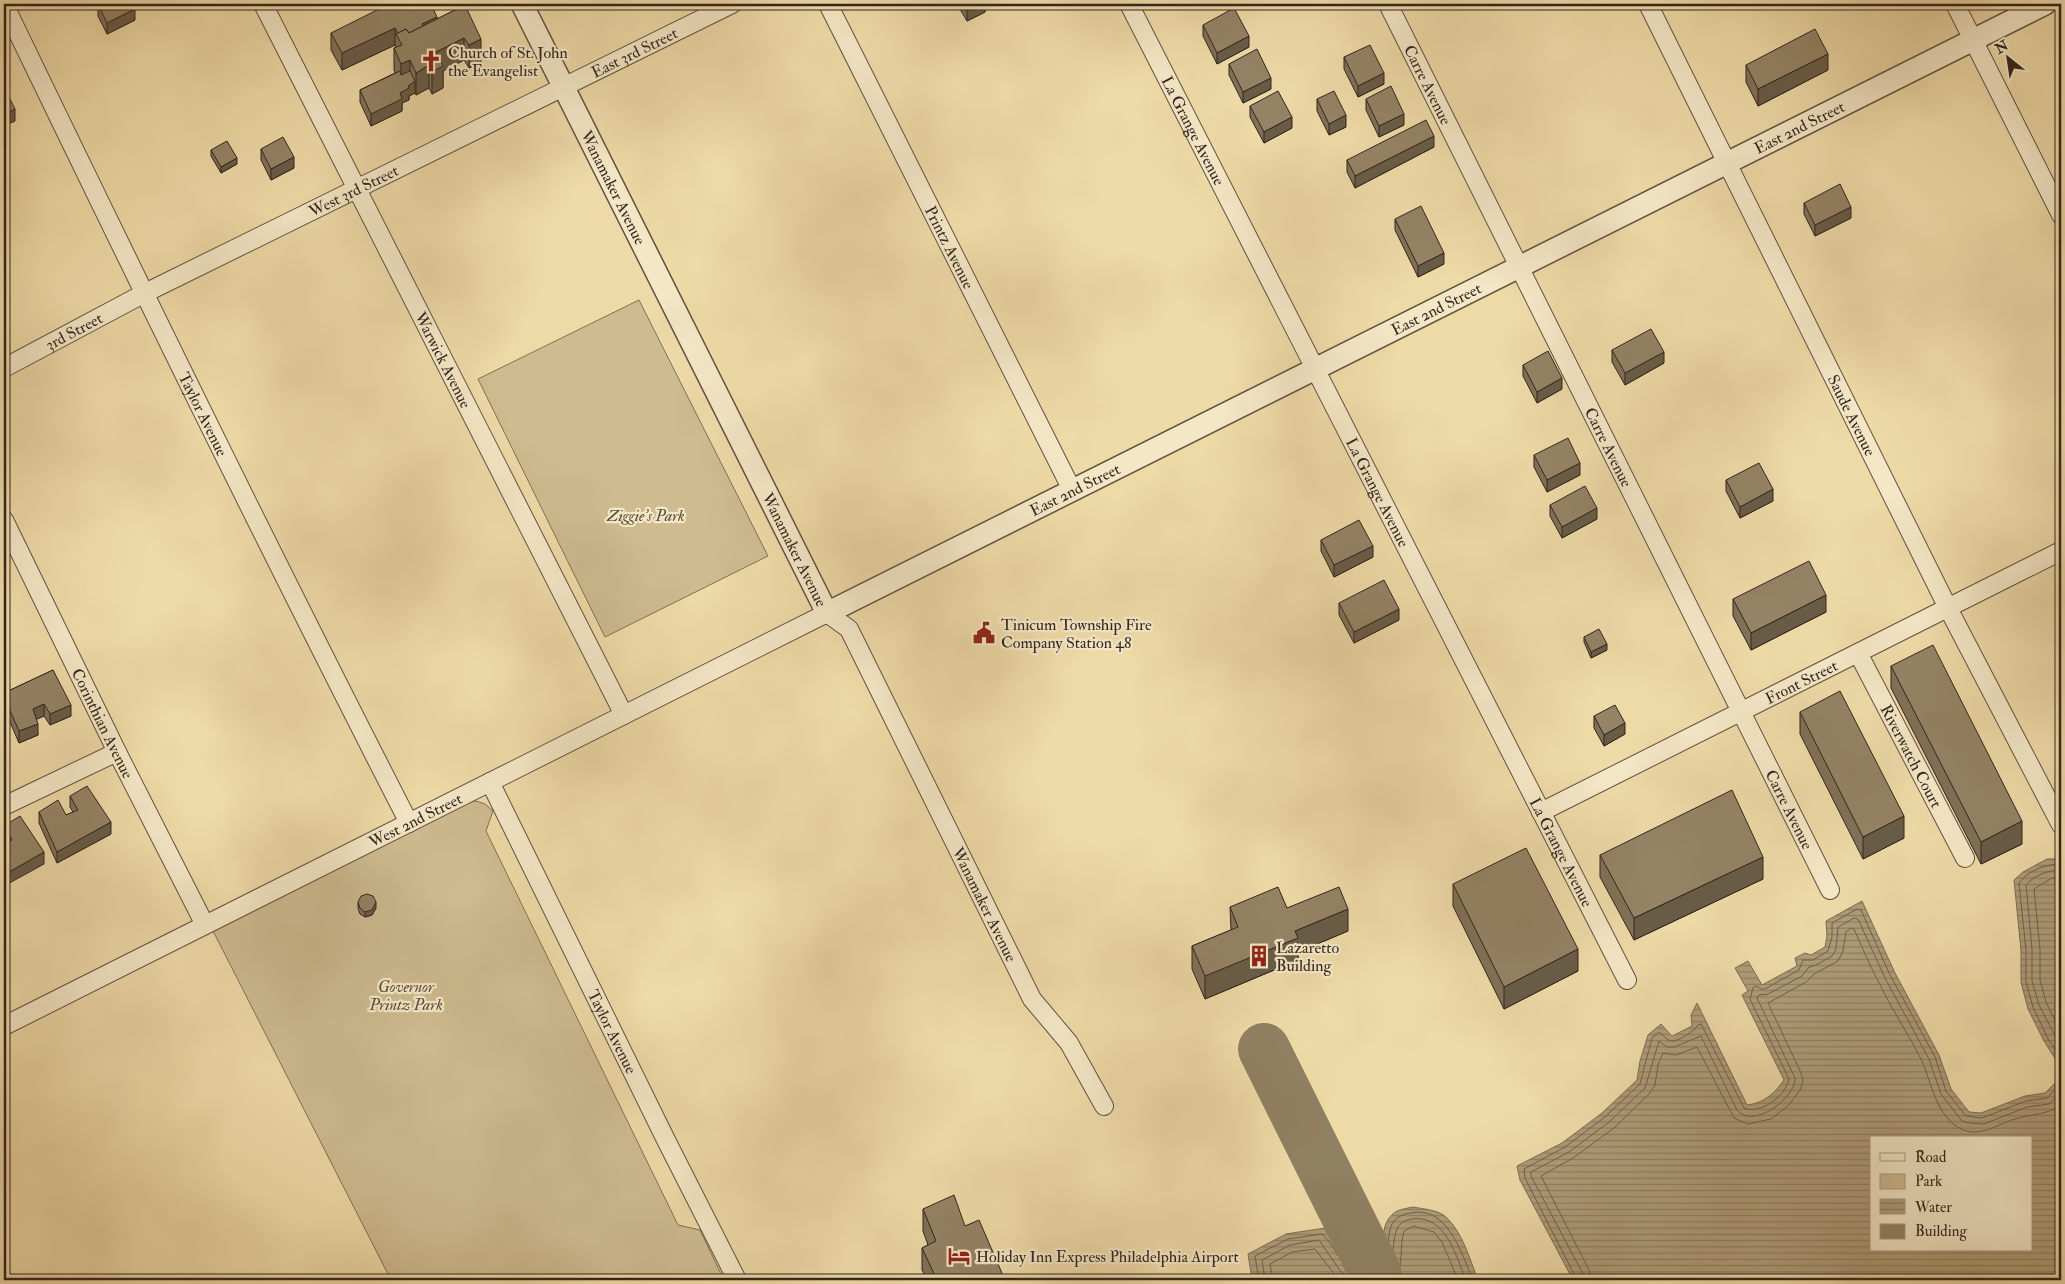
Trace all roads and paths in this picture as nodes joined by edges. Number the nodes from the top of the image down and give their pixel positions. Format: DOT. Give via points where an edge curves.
graph roads {
  1 [pos="4,4"];
  2 [pos="263,4"];
  3 [pos="522,4"];
  4 [pos="732,4"];
  5 [pos="828,4"];
  6 [pos="1129,4"];
  7 [pos="1388,4"];
  8 [pos="1648,4"];
  9 [pos="1955,4"];
  10 [pos="2045,4"];
  11 [pos="1973,40"];
  12 [pos="564,88"];
  13 [pos="1727,163"];
  14 [pos="357,189"];
  15 [pos="2061,215"];
  16 [pos="1519,267"];
  17 [pos="143,294"];
  18 [pos="4,368"];
  19 [pos="1315,369"];
  20 [pos="1072,490"];
  21 [pos="4,520"];
  22 [pos="2061,551"];
  23 [pos="1948,608"];
  24 [pos="827,613"];
  25 [pos="1858,654"];
  26 [pos="1742,712"];
  27 [pos="624,715"];
  28 [pos="117,752"];
  29 [pos="490,782"];
  30 [pos="4,806"];
  31 [pos="1541,812"];
  32 [pos="409,823"];
  33 [pos="2061,825"];
  34 [pos="1965,858"];
  35 [pos="1830,890"];
  36 [pos="205,925"];
  37 [pos="1627,980"];
  38 [pos="4,1026"];
  39 [pos="1104,1106"];
  40 [pos="737,1280"];
  1 -- 17 [label="street, Taylor Avenue"];
  2 -- 14 [label="street, Warwick Avenue"];
  3 -- 12 [label="street, Wanamaker Avenue"];
  4 -- 12 [label="street, East 3rd Street"];
  5 -- 20 [label="street, Printz Avenue"];
  6 -- 19 [label="street, La Grange Avenue"];
  7 -- 16 [label="street, Carre Avenue"];
  8 -- 13 [label="street, Saude Avenue"];
  9 -- 11 [label="street"];
  10 -- 11 [label="street, East 2nd Street"];
  11 -- 13 [label="street, East 2nd Street"];
  11 -- 15 [label="street"];
  12 -- 14 [label="street, West 3rd Street"];
  12 -- 24 [label="street, Wanamaker Avenue"];
  13 -- 16 [label="street, East 2nd Street"];
  13 -- 23 [label="street, Saude Avenue"];
  14 -- 17 [label="street, West 3rd Street"];
  14 -- 27 [label="street, Warwick Avenue"];
  16 -- 19 [label="street, East 2nd Street"];
  16 -- 26 [label="street, Carre Avenue"];
  17 -- 18 [label="street, 3rd Street"];
  17 -- 32 [label="street, Taylor Avenue"];
  19 -- 20 [label="street, East 2nd Street"];
  19 -- 31 [label="street, La Grange Avenue"];
  20 -- 24 [label="street, East 2nd Street"];
  21 -- 28 [label="street, Corinthian Avenue"];
  22 -- 23 [label="street, Front Street"];
  23 -- 25 [label="street, Front Street"];
  23 -- 33 [label="street, Saude Avenue"];
  24 -- 27 [label="street, West 2nd Street"];
  24 -- 39 [label="street, Wanamaker Avenue" via="849,629 1032,999 1069,1043"];
  25 -- 26 [label="street, Front Street"];
  25 -- 34 [label="street, Riverwatch Court"];
  26 -- 31 [label="street, Front Street"];
  26 -- 35 [label="street, Carre Avenue"];
  27 -- 29 [label="street, West 2nd Street"];
  28 -- 30 [label="street"];
  28 -- 36 [label="street, Corinthian Avenue"];
  29 -- 32 [label="street, West 2nd Street"];
  29 -- 40 [label="street, Taylor Avenue"];
  31 -- 37 [label="street, La Grange Avenue"];
  32 -- 36 [label="street, West 2nd Street"];
  36 -- 38 [label="street, West 2nd Street"];
}
